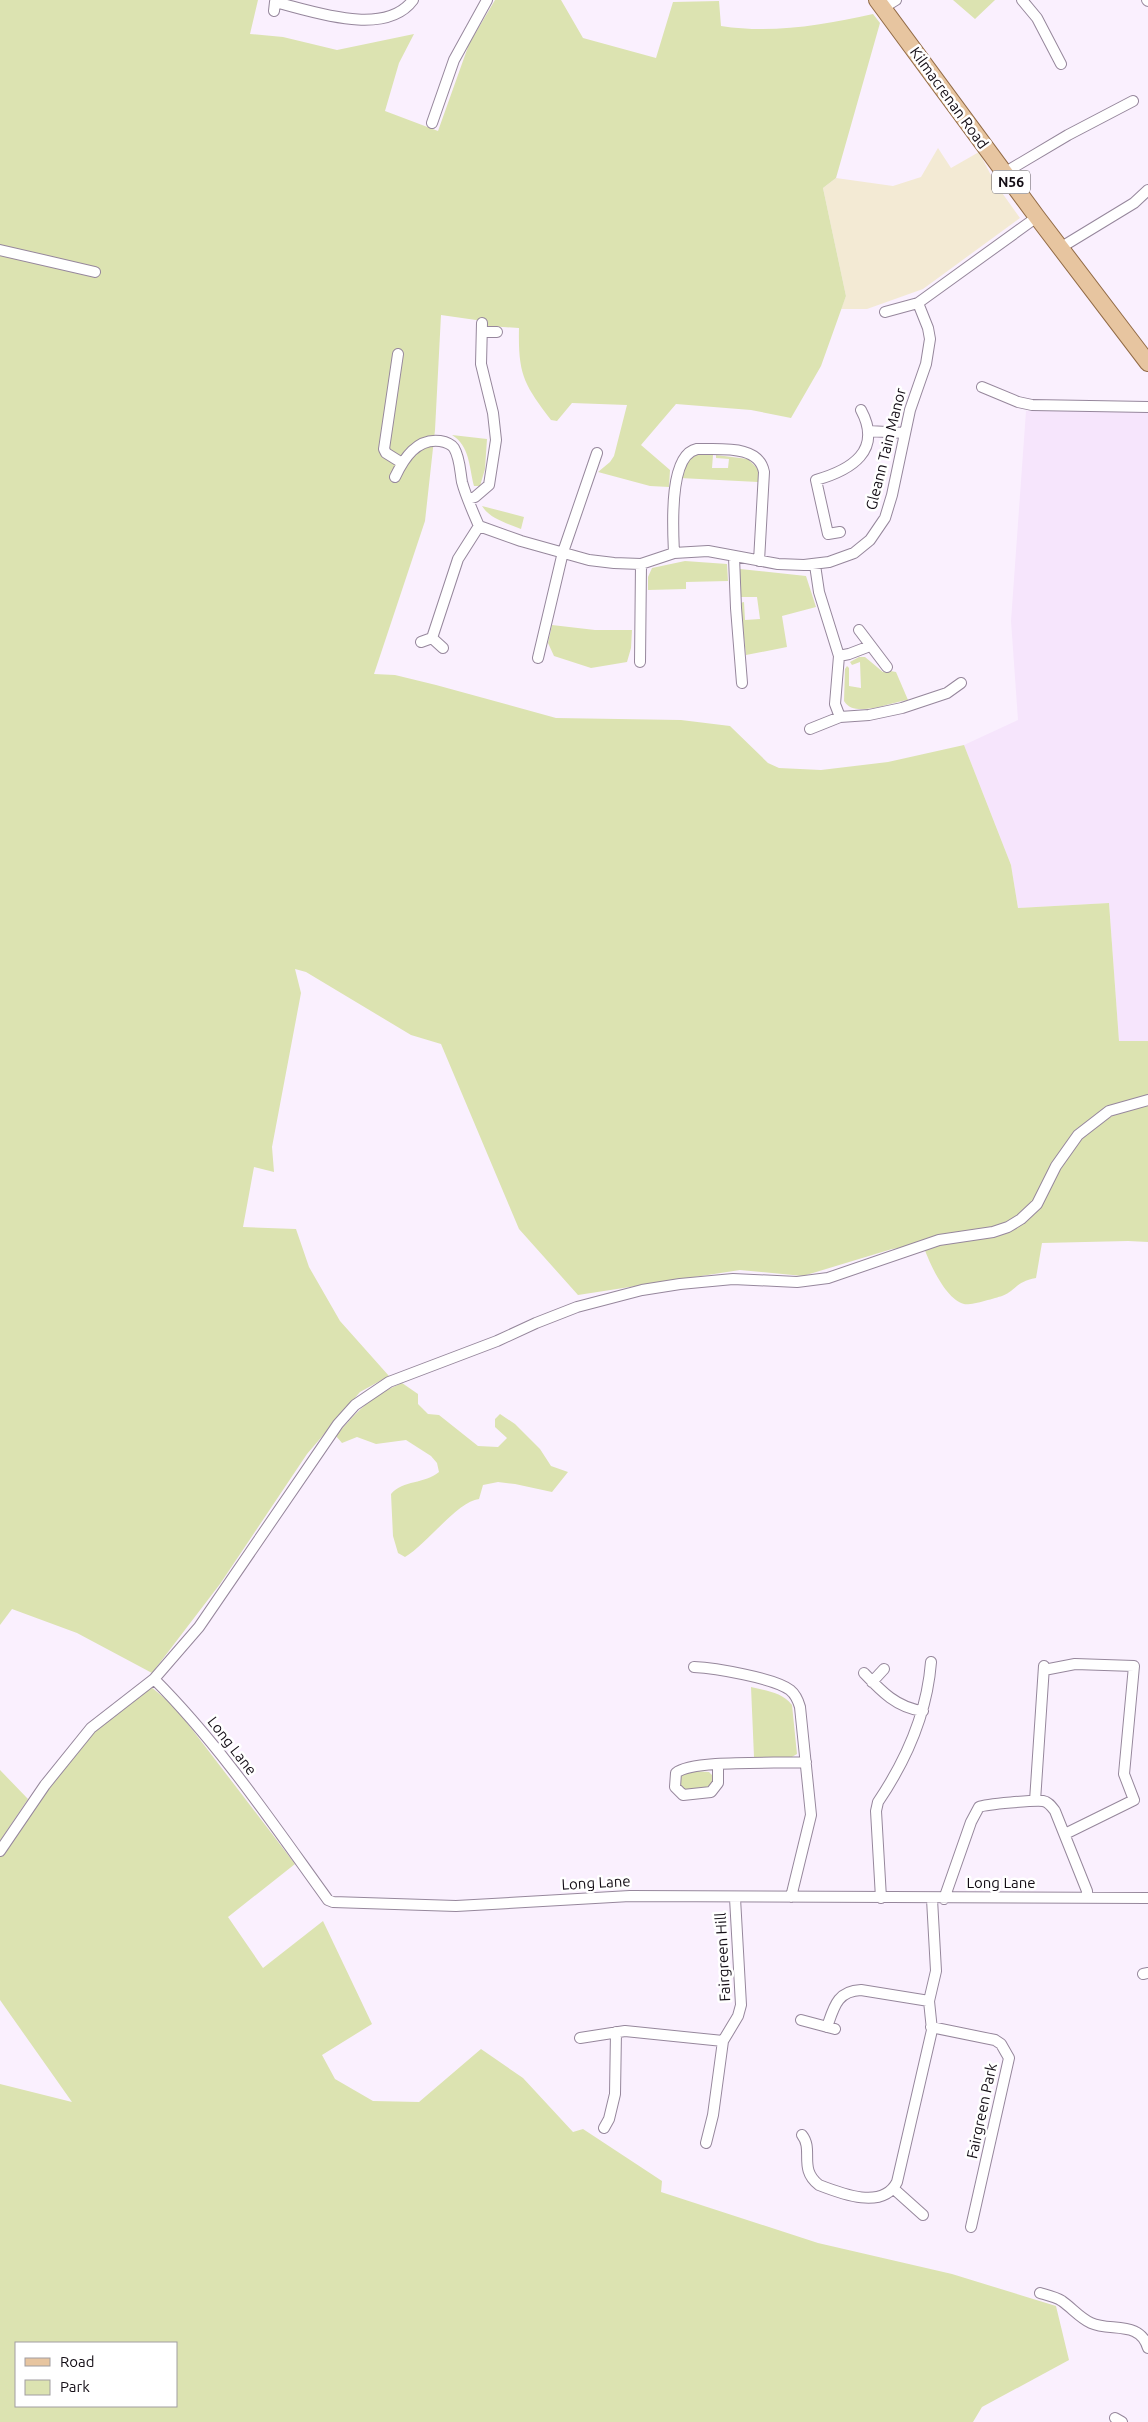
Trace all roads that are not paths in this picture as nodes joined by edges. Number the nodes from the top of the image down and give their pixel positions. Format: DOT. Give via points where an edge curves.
graph roads {
  1 [pos="413,0"];
  2 [pos="487,0"];
  3 [pos="1022,0"];
  4 [pos="885,3"];
  5 [pos="274,11"];
  6 [pos="1061,64"];
  7 [pos="1133,101"];
  8 [pos="432,123"];
  9 [pos="1004,173"];
  10 [pos="1148,190"];
  11 [pos="1037,217"];
  12 [pos="1060,248"];
  13 [pos="0,250"];
  14 [pos="95,272"];
  15 [pos="918,303"];
  16 [pos="885,312"];
  17 [pos="497,332"];
  18 [pos="398,354"];
  19 [pos="1148,362"];
  20 [pos="982,387"];
  21 [pos="1148,407"];
  22 [pos="861,410"];
  23 [pos="868,431"];
  24 [pos="905,433"];
  25 [pos="597,453"];
  26 [pos="402,463"];
  27 [pos="395,477"];
  28 [pos="468,499"];
  29 [pos="479,526"];
  30 [pos="840,532"];
  31 [pos="564,552"];
  32 [pos="674,553"];
  33 [pos="734,557"];
  34 [pos="759,561"];
  35 [pos="641,564"];
  36 [pos="815,565"];
  37 [pos="859,630"];
  38 [pos="432,638"];
  39 [pos="421,642"];
  40 [pos="870,646"];
  41 [pos="443,648"];
  42 [pos="839,656"];
  43 [pos="538,658"];
  44 [pos="640,662"];
  45 [pos="887,666"];
  46 [pos="742,683"];
  47 [pos="961,683"];
  48 [pos="840,717"];
  49 [pos="810,729"];
  50 [pos="1148,1100"];
  51 [pos="930,1662"];
  52 [pos="694,1667"];
  53 [pos="884,1669"];
  54 [pos="864,1674"];
  55 [pos="154,1679"];
  56 [pos="872,1682"];
  57 [pos="923,1711"];
  58 [pos="806,1762"];
  59 [pos="718,1765"];
  60 [pos="1035,1801"];
  61 [pos="1065,1834"];
  62 [pos="0,1851"];
  63 [pos="791,1897"];
  64 [pos="735,1898"];
  65 [pos="881,1898"];
  66 [pos="1087,1898"];
  67 [pos="1148,1898"];
  68 [pos="932,1899"];
  69 [pos="944,1899"];
  70 [pos="929,2001"];
  71 [pos="801,2020"];
  72 [pos="931,2027"];
  73 [pos="616,2032"];
  74 [pos="580,2038"];
  75 [pos="723,2041"];
  76 [pos="604,2128"];
  77 [pos="802,2135"];
  78 [pos="706,2143"];
  79 [pos="894,2189"];
  80 [pos="923,2215"];
  81 [pos="970,2228"];
  82 [pos="1040,2293"];
  83 [pos="1148,2348"];
  1 -- 5 [label="street" via="400,12 380,19 350,18 275,2"];
  2 -- 8 [label="street" via="454,60"];
  3 -- 6 [label="street" via="1037,18"];
  4 -- 9 [label="main road, Kilmacrenan Road / N56"];
  7 -- 9 [label="street"];
  9 -- 11 [label="main road, Kilmacrenan Road / N56"];
  10 -- 12 [label="street" via="1134,203"];
  11 -- 12 [label="main road, Kilmacrenan Road / N56"];
  11 -- 15 [label="street"];
  12 -- 19 [label="main road, Kilmacrenan Road / N56"];
  13 -- 14 [label="street"];
  15 -- 16 [label="street"];
  15 -- 24 [label="street, Gleann Tain Manor" via="928,328 929,351"];
  17 -- 28 [label="street" via="482,328 480,360 496,440 489,485"];
  18 -- 26 [label="street" via="384,449 386,454"];
  20 -- 21 [label="street" via="1032,405"];
  22 -- 23 [label="street"];
  23 -- 24 [label="street"];
  23 -- 30 [label="street" via="865,448 857,460 838,474 816,480 828,534"];
  24 -- 36 [label="street, Gleann Tain Manor" via="892,495 877,532 854,553"];
  25 -- 31 [label="street"];
  26 -- 27 [label="street"];
  26 -- 28 [label="street" via="417,445 435,440 453,446"];
  28 -- 29 [label="street"];
  29 -- 31 [label="street, Gleann Tain Manor"];
  29 -- 38 [label="street" via="458,559"];
  31 -- 35 [label="street, Gleann Tain Manor" via="589,560"];
  31 -- 43 [label="street"];
  32 -- 33 [label="street, Gleann Tain Manor" via="708,550"];
  32 -- 34 [label="street" via="675,494 678,469 684,457 697,449 742,452 758,458 764,472"];
  32 -- 35 [label="street, Gleann Tain Manor"];
  33 -- 34 [label="street, Gleann Tain Manor"];
  33 -- 46 [label="street"];
  34 -- 36 [label="street, Gleann Tain Manor"];
  35 -- 44 [label="street"];
  36 -- 42 [label="street" via="819,592"];
  37 -- 40 [label="street"];
  38 -- 39 [label="street"];
  38 -- 41 [label="street"];
  40 -- 42 [label="street"];
  40 -- 45 [label="street"];
  42 -- 48 [label="street" via="835,704"];
  47 -- 48 [label="street" via="947,693 902,708"];
  48 -- 49 [label="street"];
  50 -- 55 [label="street" via="1109,1111 1078,1135 1061,1158 1036,1204 1008,1227 939,1240 828,1278 797,1282 733,1279 680,1284 622,1295 577,1307 382,1386 355,1406 338,1424 199,1627"];
  51 -- 57 [label="street"];
  52 -- 58 [label="street" via="744,1675 790,1690 800,1707"];
  53 -- 56 [label="street"];
  54 -- 56 [label="street"];
  55 -- 62 [label="street" via="91,1728 45,1785"];
  55 -- 64 [label="street, Long Lane" via="200,1729 328,1900 333,1902 456,1906 619,1896"];
  56 -- 57 [label="street" via="899,1704"];
  57 -- 65 [label="street" via="909,1749 878,1802"];
  58 -- 59 [label="street"];
  58 -- 63 [label="street" via="811,1821"];
  59 -- 59 [label="street" via="680,1770 674,1778 675,1787 683,1795 711,1792 718,1782"];
  60 -- 61 [label="street" via="1047,1802 1053,1807"];
  60 -- 61 [label="street" via="1044,1668 1075,1664 1134,1666 1124,1774 1137,1803"];
  60 -- 69 [label="street" via="988,1804 980,1808 971,1822"];
  61 -- 66 [label="street"];
  63 -- 64 [label="street, Long Lane"];
  63 -- 65 [label="street, Long Lane"];
  64 -- 75 [label="street, Fairgreen Hill" via="741,2004 738,2016"];
  65 -- 68 [label="street, Long Lane"];
  66 -- 67 [label="street, Long Lane"];
  66 -- 69 [label="street, Long Lane"];
  68 -- 69 [label="street, Long Lane"];
  68 -- 70 [label="street" via="936,1971"];
  70 -- 71 [label="street" via="853,1990 838,1999 831,2028"];
  70 -- 72 [label="street"];
  72 -- 79 [label="street"];
  72 -- 81 [label="street, Fairgreen Park" via="995,2040 1009,2058"];
  73 -- 74 [label="street"];
  73 -- 75 [label="street"];
  73 -- 76 [label="street" via="615,2094"];
  75 -- 78 [label="street, Fairgreen Hill"];
  77 -- 79 [label="street" via="806,2141 808,2172 819,2185 871,2198"];
  79 -- 80 [label="street"];
  82 -- 83 [label="street" via="1060,2299 1092,2324 1137,2332"];
}
